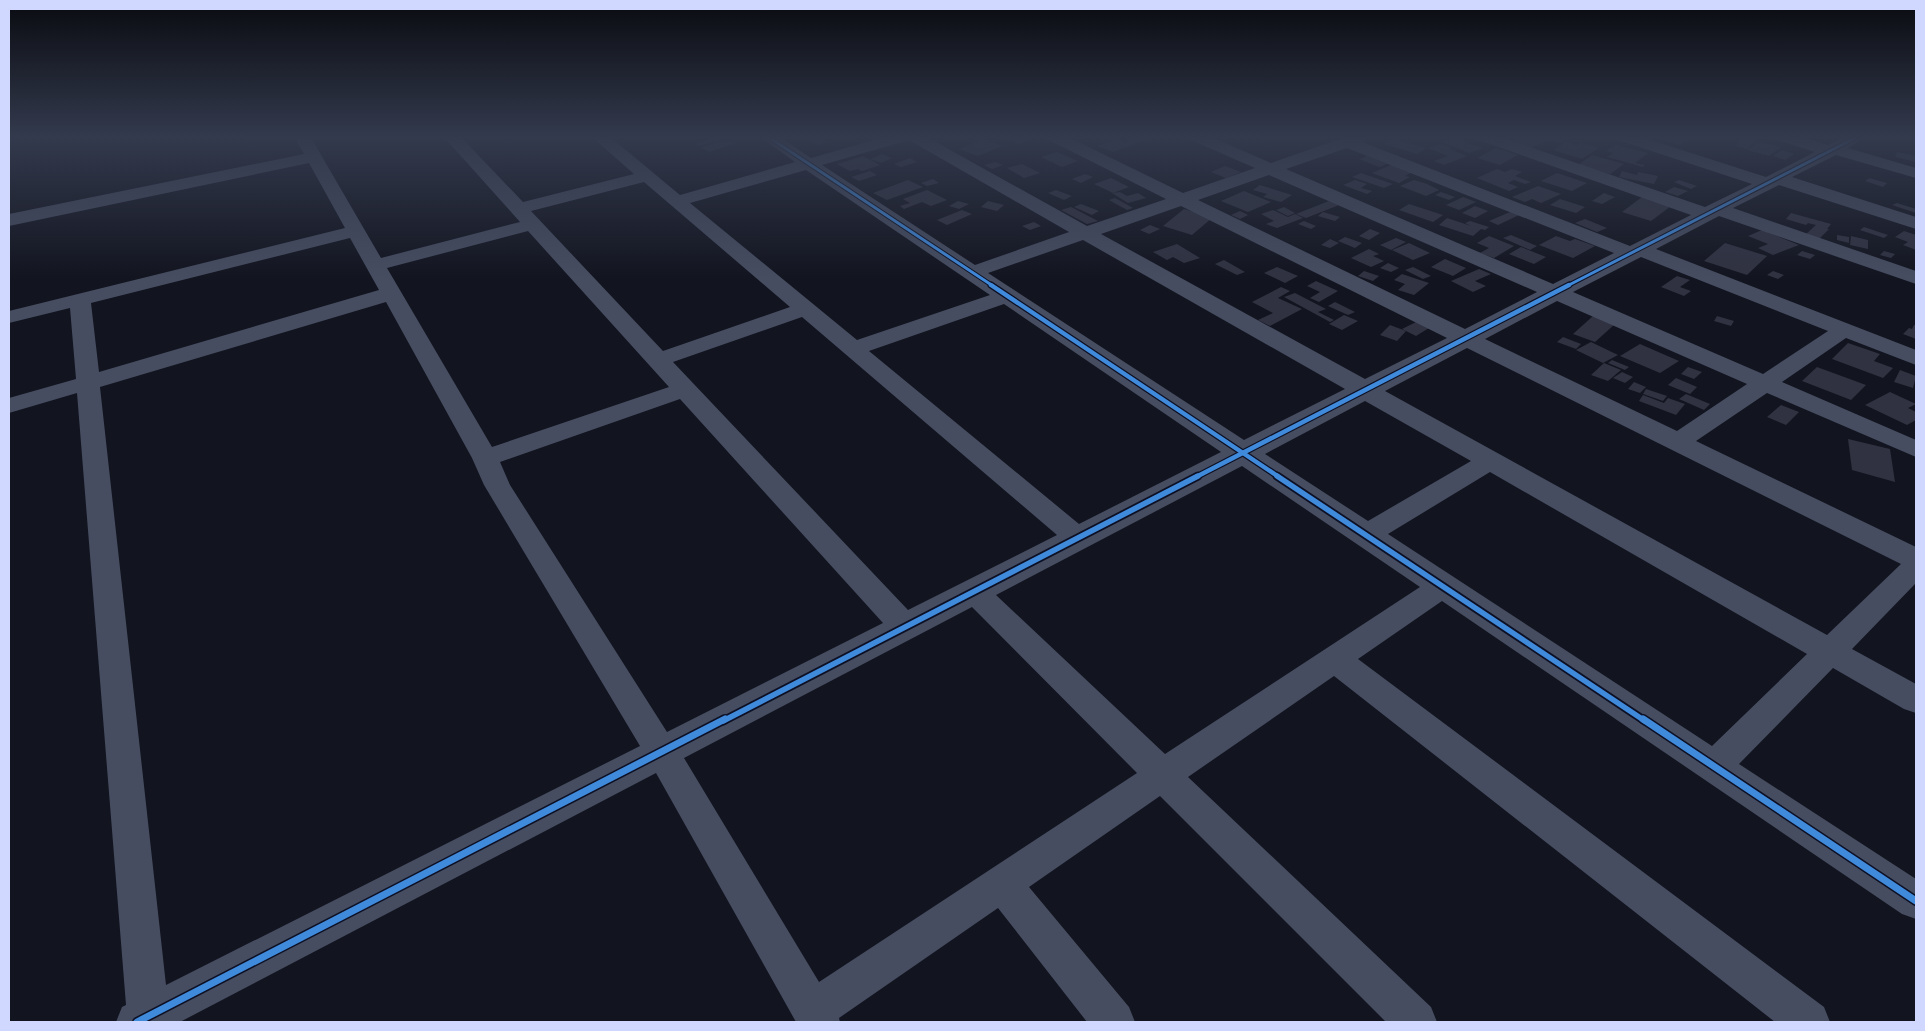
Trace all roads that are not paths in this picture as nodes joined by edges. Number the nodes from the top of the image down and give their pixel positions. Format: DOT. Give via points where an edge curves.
graph roads {
  1 [pos="146,184"];
  2 [pos="329,184"];
  3 [pos="496,184"];
  4 [pos="623,184"];
  5 [pos="657,184"];
  6 [pos="736,184"];
  7 [pos="838,184"];
  8 [pos="998,184"];
  9 [pos="1152,184"];
  10 [pos="1226,184"];
  11 [pos="1305,184"];
  12 [pos="1458,184"];
  13 [pos="1627,184"];
  14 [pos="1765,184"];
  15 [pos="1782,184"];
  16 [pos="1182,199"];
  17 [pos="677,201"];
  18 [pos="1711,212"];
  19 [pos="525,216"];
  20 [pos="9,220"];
  21 [pos="1916,223"];
  22 [pos="354,231"];
  23 [pos="1085,233"];
  24 [pos="1635,251"];
  25 [pos="376,265"];
  26 [pos="973,272"];
  27 [pos="1916,278"];
  28 [pos="1555,292"];
  29 [pos="392,293"];
  30 [pos="1006,296"];
  31 [pos="80,300"];
  32 [pos="806,309"];
  33 [pos="9,317"];
  34 [pos="1844,330"];
  35 [pos="1466,338"];
  36 [pos="853,349"];
  37 [pos="1916,358"];
  38 [pos="658,360"];
  39 [pos="88,383"];
  40 [pos="1765,384"];
  41 [pos="685,389"];
  42 [pos="1364,390"];
  43 [pos="9,406"];
  44 [pos="1678,442"];
  45 [pos="1916,449"];
  46 [pos="1242,453"];
  47 [pos="485,458"];
  48 [pos="1490,461"];
  49 [pos="1366,535"];
  50 [pos="1077,537"];
  51 [pos="1916,559"];
  52 [pos="1916,566"];
  53 [pos="1444,586"];
  54 [pos="973,590"];
  55 [pos="904,626"];
  56 [pos="1830,652"];
  57 [pos="1335,659"];
  58 [pos="1916,700"];
  59 [pos="661,750"];
  60 [pos="1714,766"];
  61 [pos="1162,775"];
  62 [pos="1002,883"];
  63 [pos="1916,901"];
  64 [pos="816,1016"];
  65 [pos="145,1020"];
  66 [pos="1114,1022"];
  67 [pos="1416,1022"];
  68 [pos="1809,1022"];
  1 -- 20 [label="street"];
  2 -- 22 [label="street"];
  3 -- 19 [label="street"];
  4 -- 19 [label="street"];
  5 -- 17 [label="street"];
  6 -- 17 [label="street"];
  7 -- 26 [label="street"];
  8 -- 23 [label="street"];
  9 -- 16 [label="street"];
  10 -- 16 [label="street"];
  11 -- 28 [label="street"];
  12 -- 24 [label="street"];
  13 -- 18 [label="street"];
  14 -- 18 [label="street"];
  15 -- 21 [label="street"];
  16 -- 23 [label="street"];
  16 -- 35 [label="street"];
  17 -- 32 [label="street"];
  18 -- 24 [label="street"];
  18 -- 27 [label="street"];
  19 -- 25 [label="street"];
  19 -- 38 [label="street"];
  22 -- 25 [label="street"];
  22 -- 31 [label="street"];
  23 -- 26 [label="street"];
  23 -- 42 [label="street"];
  24 -- 28 [label="street"];
  24 -- 34 [label="street"];
  25 -- 29 [label="street"];
  26 -- 30 [label="street"];
  28 -- 35 [label="street"];
  28 -- 40 [label="street"];
  29 -- 39 [label="street"];
  29 -- 47 [label="street"];
  30 -- 36 [label="street"];
  30 -- 46 [label="street"];
  31 -- 33 [label="street"];
  31 -- 39 [label="street"];
  32 -- 36 [label="street"];
  32 -- 38 [label="street"];
  34 -- 37 [label="street"];
  34 -- 40 [label="street"];
  35 -- 42 [label="street"];
  35 -- 44 [label="street"];
  36 -- 50 [label="street"];
  38 -- 41 [label="street"];
  39 -- 43 [label="street"];
  39 -- 65 [label="street"];
  40 -- 44 [label="street"];
  40 -- 45 [label="street"];
  41 -- 47 [label="street"];
  41 -- 55 [label="street"];
  42 -- 46 [label="street"];
  42 -- 48 [label="street"];
  44 -- 51 [label="street"];
  46 -- 49 [label="street"];
  46 -- 50 [label="street"];
  47 -- 59 [label="street" via="497,485"];
  48 -- 49 [label="street"];
  48 -- 56 [label="street"];
  49 -- 53 [label="street"];
  50 -- 54 [label="street"];
  52 -- 56 [label="street"];
  53 -- 57 [label="street"];
  53 -- 60 [label="street"];
  54 -- 55 [label="street"];
  54 -- 61 [label="street"];
  55 -- 59 [label="street"];
  56 -- 58 [label="street"];
  56 -- 60 [label="street"];
  57 -- 61 [label="street"];
  57 -- 68 [label="street"];
  59 -- 64 [label="street"];
  59 -- 65 [label="street"];
  60 -- 63 [label="street"];
  61 -- 62 [label="street"];
  61 -- 67 [label="street"];
  62 -- 64 [label="street"];
  62 -- 66 [label="street"];
}
